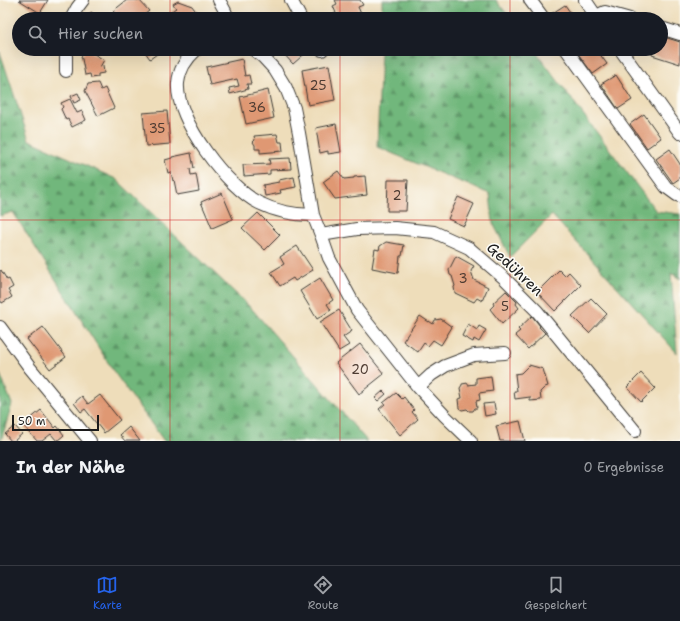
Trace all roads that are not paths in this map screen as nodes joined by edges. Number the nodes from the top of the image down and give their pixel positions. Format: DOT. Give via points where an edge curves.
graph roads {
  1 [pos="83,0"];
  2 [pos="220,0"];
  3 [pos="291,0"];
  4 [pos="530,0"];
  5 [pos="584,0"];
  6 [pos="75,12"];
  7 [pos="226,12"];
  8 [pos="297,12"];
  9 [pos="539,12"];
  10 [pos="593,12"];
  11 [pos="668,30"];
  12 [pos="680,34"];
  13 [pos="66,56"];
  14 [pos="190,56"];
  15 [pos="263,56"];
  16 [pos="571,56"];
  17 [pos="625,56"];
  18 [pos="66,71"];
  19 [pos="680,133"];
  20 [pos="680,196"];
  21 [pos="313,215"];
  22 [pos="321,235"];
  23 [pos="0,327"];
  24 [pos="505,353"];
  25 [pos="418,387"];
  26 [pos="635,431"];
  27 [pos="90,441"];
  28 [pos="471,441"];
  1 -- 6 [label="street"];
  2 -- 7 [label="street"];
  3 -- 8 [label="street"];
  4 -- 9 [label="street"];
  5 -- 10 [label="street"];
  11 -- 12 [label="street"];
  13 -- 18 [label="street"];
  14 -- 21 [label="street" via="181,70 178,83 179,101 201,145 220,170 242,192 258,203 295,215"];
  15 -- 21 [label="street" via="286,88 294,108"];
  16 -- 20 [label="street" via="666,187"];
  17 -- 19 [label="street"];
  21 -- 22 [label="street"];
  22 -- 25 [label="street" via="329,258 357,310"];
  22 -- 26 [label="street, Gedühren" via="395,228 434,232 469,248 537,311"];
  23 -- 27 [label="street"];
  24 -- 25 [label="street" via="474,355 445,366 431,374"];
  25 -- 28 [label="street"];
}
